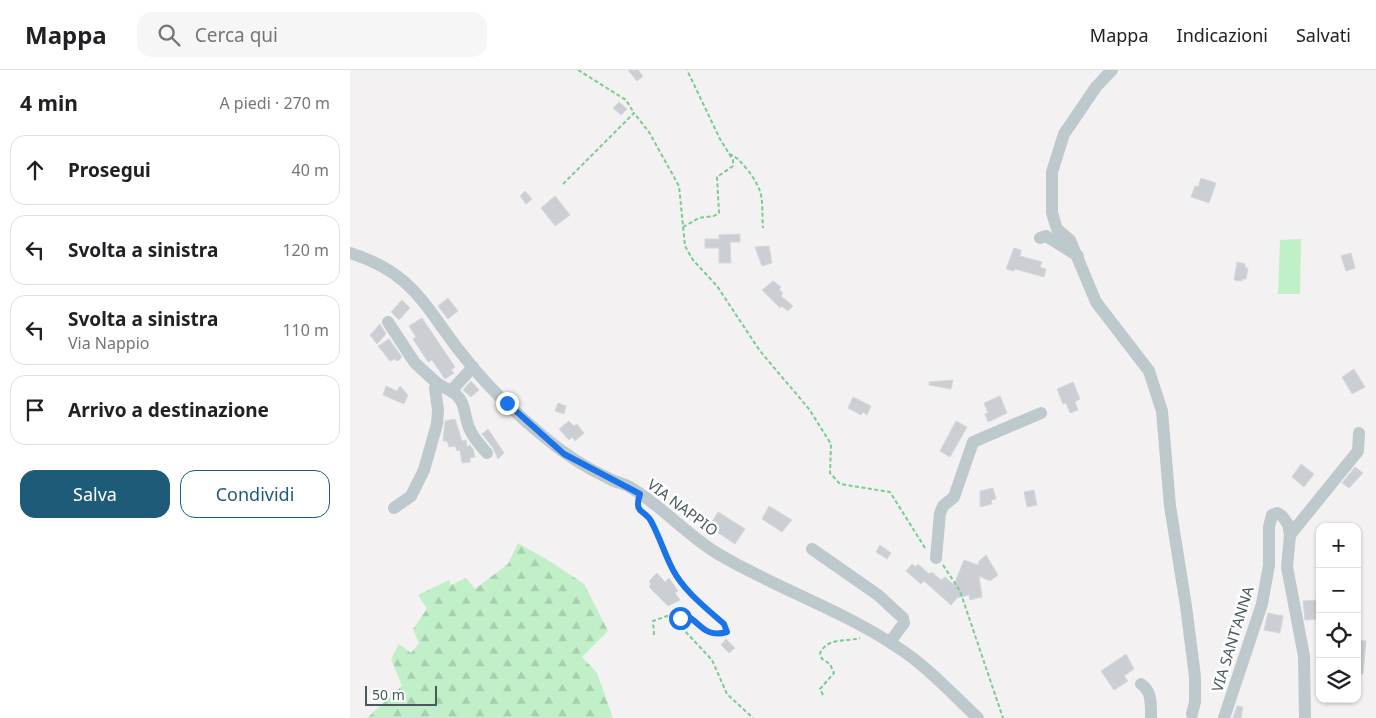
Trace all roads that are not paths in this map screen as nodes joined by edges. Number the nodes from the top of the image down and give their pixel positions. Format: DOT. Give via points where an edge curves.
graph roads {
  1 [pos="1112,70"];
  2 [pos="1040,238"];
  3 [pos="350,253"];
  4 [pos="1078,256"];
  5 [pos="388,322"];
  6 [pos="473,367"];
  7 [pos="438,384"];
  8 [pos="451,391"];
  9 [pos="1041,413"];
  10 [pos="1359,433"];
  11 [pos="487,454"];
  12 [pos="394,508"];
  13 [pos="1290,534"];
  14 [pos="812,548"];
  15 [pos="936,558"];
  16 [pos="890,642"];
  17 [pos="1141,684"];
  18 [pos="1190,717"];
  19 [pos="978,718"];
  20 [pos="1151,718"];
  21 [pos="1224,718"];
  22 [pos="1305,718"];
  1 -- 4 [label="street" via="1096,87 1064,134 1052,172 1052,212 1057,229 1070,240"];
  2 -- 4 [label="street" via="1046,236"];
  3 -- 6 [label="street, VIA NAPPIO" via="370,259 401,277"];
  4 -- 18 [label="street" via="1096,302 1149,371 1162,411 1170,506 1195,677 1195,702"];
  5 -- 7 [label="street" via="415,363"];
  6 -- 8 [label="street"];
  6 -- 16 [label="street, VIA NAPPIO" via="507,403 564,454 640,494 720,556 848,617"];
  7 -- 8 [label="street"];
  7 -- 12 [label="street" via="435,388 437,424 419,483 411,496"];
  8 -- 11 [label="street" via="459,395 469,428"];
  9 -- 15 [label="street" via="973,442 954,497 940,513"];
  10 -- 13 [label="street" via="1358,451"];
  13 -- 21 [label="street, VIA SANT'ANNA" via="1282,516 1272,515 1269,565 1262,604"];
  13 -- 22 [label="street" via="1288,566 1304,656"];
  14 -- 16 [label="street" via="878,595 903,618 904,623"];
  16 -- 19 [label="street, VIA NAPPIO" via="926,669"];
  17 -- 20 [label="street" via="1147,687 1150,695"];
}
